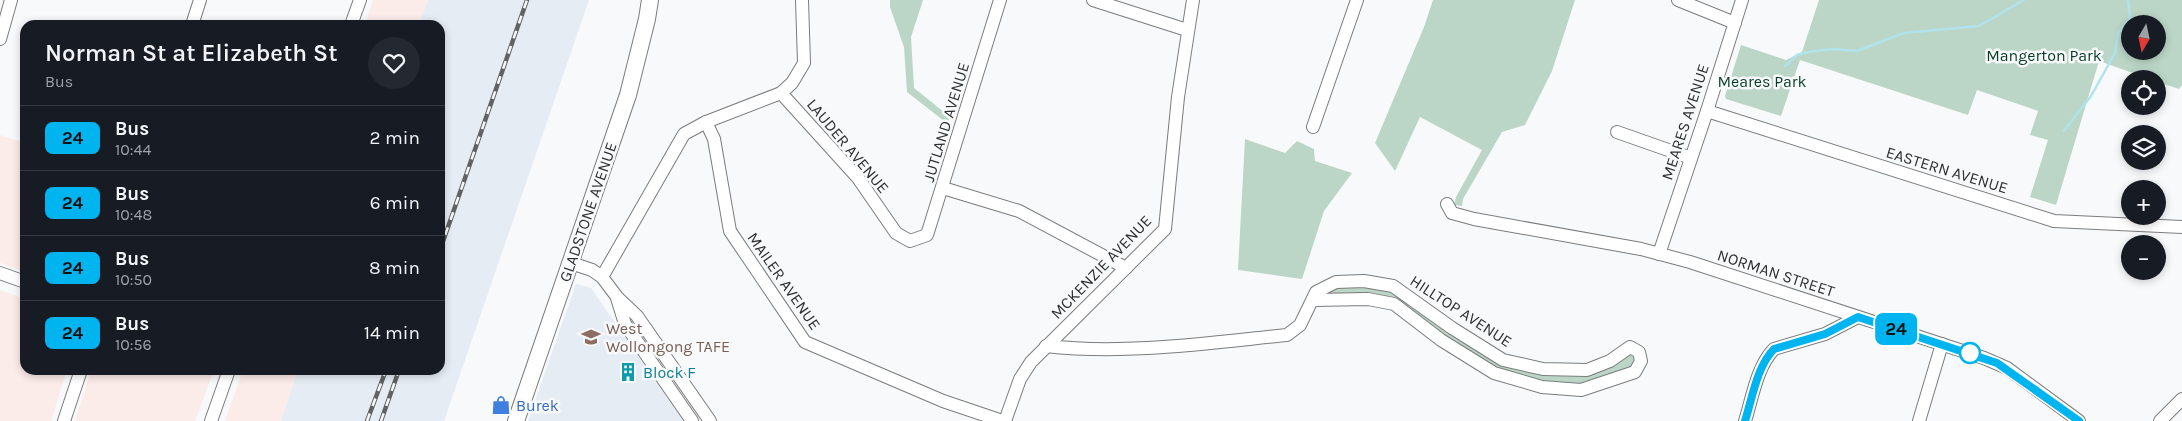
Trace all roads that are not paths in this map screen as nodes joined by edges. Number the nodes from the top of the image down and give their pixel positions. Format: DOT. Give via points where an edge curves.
graph roads {
  1 [pos="11,0"];
  2 [pos="200,0"];
  3 [pos="360,0"];
  4 [pos="650,0"];
  5 [pos="802,0"];
  6 [pos="1000,0"];
  7 [pos="1093,0"];
  8 [pos="1193,0"];
  9 [pos="1357,0"];
  10 [pos="1678,0"];
  11 [pos="1742,0"];
  12 [pos="194,20"];
  13 [pos="353,20"];
  14 [pos="1735,23"];
  15 [pos="1187,30"];
  16 [pos="0,39"];
  17 [pos="782,93"];
  18 [pos="1707,111"];
  19 [pos="706,122"];
  20 [pos="1313,127"];
  21 [pos="1617,132"];
  22 [pos="1691,158"];
  23 [pos="943,188"];
  24 [pos="1447,204"];
  25 [pos="2182,227"];
  26 [pos="910,241"];
  27 [pos="1659,254"];
  28 [pos="571,263"];
  29 [pos="1126,268"];
  30 [pos="0,273"];
  31 [pos="602,277"];
  32 [pos="20,280"];
  33 [pos="617,297"];
  34 [pos="1313,300"];
  35 [pos="1858,317"];
  36 [pos="1942,344"];
  37 [pos="1046,346"];
  38 [pos="79,375"];
  39 [pos="227,375"];
  40 [pos="2182,398"];
  41 [pos="64,421"];
  42 [pos="211,421"];
  43 [pos="516,421"];
  44 [pos="692,421"];
  45 [pos="710,421"];
  46 [pos="1004,421"];
  47 [pos="1745,421"];
  48 [pos="1919,421"];
  49 [pos="2079,421"];
  50 [pos="2160,421"];
  1 -- 16 [label="street"];
  2 -- 12 [label="street"];
  3 -- 13 [label="street"];
  4 -- 28 [label="main road, GLADSTONE AVENUE" via="628,96"];
  5 -- 17 [label="street" via="804,63"];
  6 -- 23 [label="street, JUTLAND AVENUE"];
  7 -- 15 [label="street"];
  8 -- 15 [label="street, MCKENZIE AVENUE"];
  9 -- 20 [label="street"];
  10 -- 14 [label="street"];
  11 -- 14 [label="street, MEARES AVENUE"];
  14 -- 18 [label="street, MEARES AVENUE"];
  15 -- 29 [label="street, MCKENZIE AVENUE" via="1165,229"];
  17 -- 19 [label="street"];
  17 -- 26 [label="street, LAUDER AVENUE" via="858,178 896,234"];
  18 -- 22 [label="street, MEARES AVENUE"];
  18 -- 25 [label="street, EASTERN AVENUE" via="2054,221"];
  19 -- 31 [label="street" via="684,134"];
  19 -- 46 [label="street, MAILER AVENUE" via="714,139 730,231 805,342 944,401"];
  21 -- 22 [label="street"];
  22 -- 27 [label="street, MEARES AVENUE"];
  23 -- 26 [label="street, JUTLAND AVENUE" via="927,235"];
  23 -- 29 [label="street" via="1019,210"];
  24 -- 27 [label="street, NORMAN STREET" via="1452,213 1474,219"];
  27 -- 35 [label="street, NORMAN STREET"];
  28 -- 31 [label="street"];
  28 -- 43 [label="main road, GLADSTONE AVENUE"];
  29 -- 37 [label="street, MCKENZIE AVENUE"];
  30 -- 32 [label="street"];
  31 -- 33 [label="street"];
  33 -- 44 [label="street" via="625,324"];
  33 -- 45 [label="street" via="637,316"];
  34 -- 34 [label="street, HILLTOP AVENUE" via="1316,292 1336,282 1364,281 1393,286 1503,360 1543,369 1587,370 1610,361 1630,347 1639,352 1641,362 1636,372 1581,390 1542,387 1494,374 1441,340 1394,304 1368,299"];
  34 -- 37 [label="street, HILLTOP AVENUE" via="1300,325 1286,335 1161,348"];
  35 -- 36 [label="street, NORMAN STREET"];
  35 -- 47 [label="street" via="1825,334 1774,349 1762,368"];
  36 -- 48 [label="street"];
  36 -- 49 [label="street, NORMAN STREET" via="2007,368"];
  37 -- 46 [label="street, MCKENZIE AVENUE" via="1020,379"];
  38 -- 41 [label="street"];
  39 -- 42 [label="street"];
  40 -- 50 [label="street"];
}
